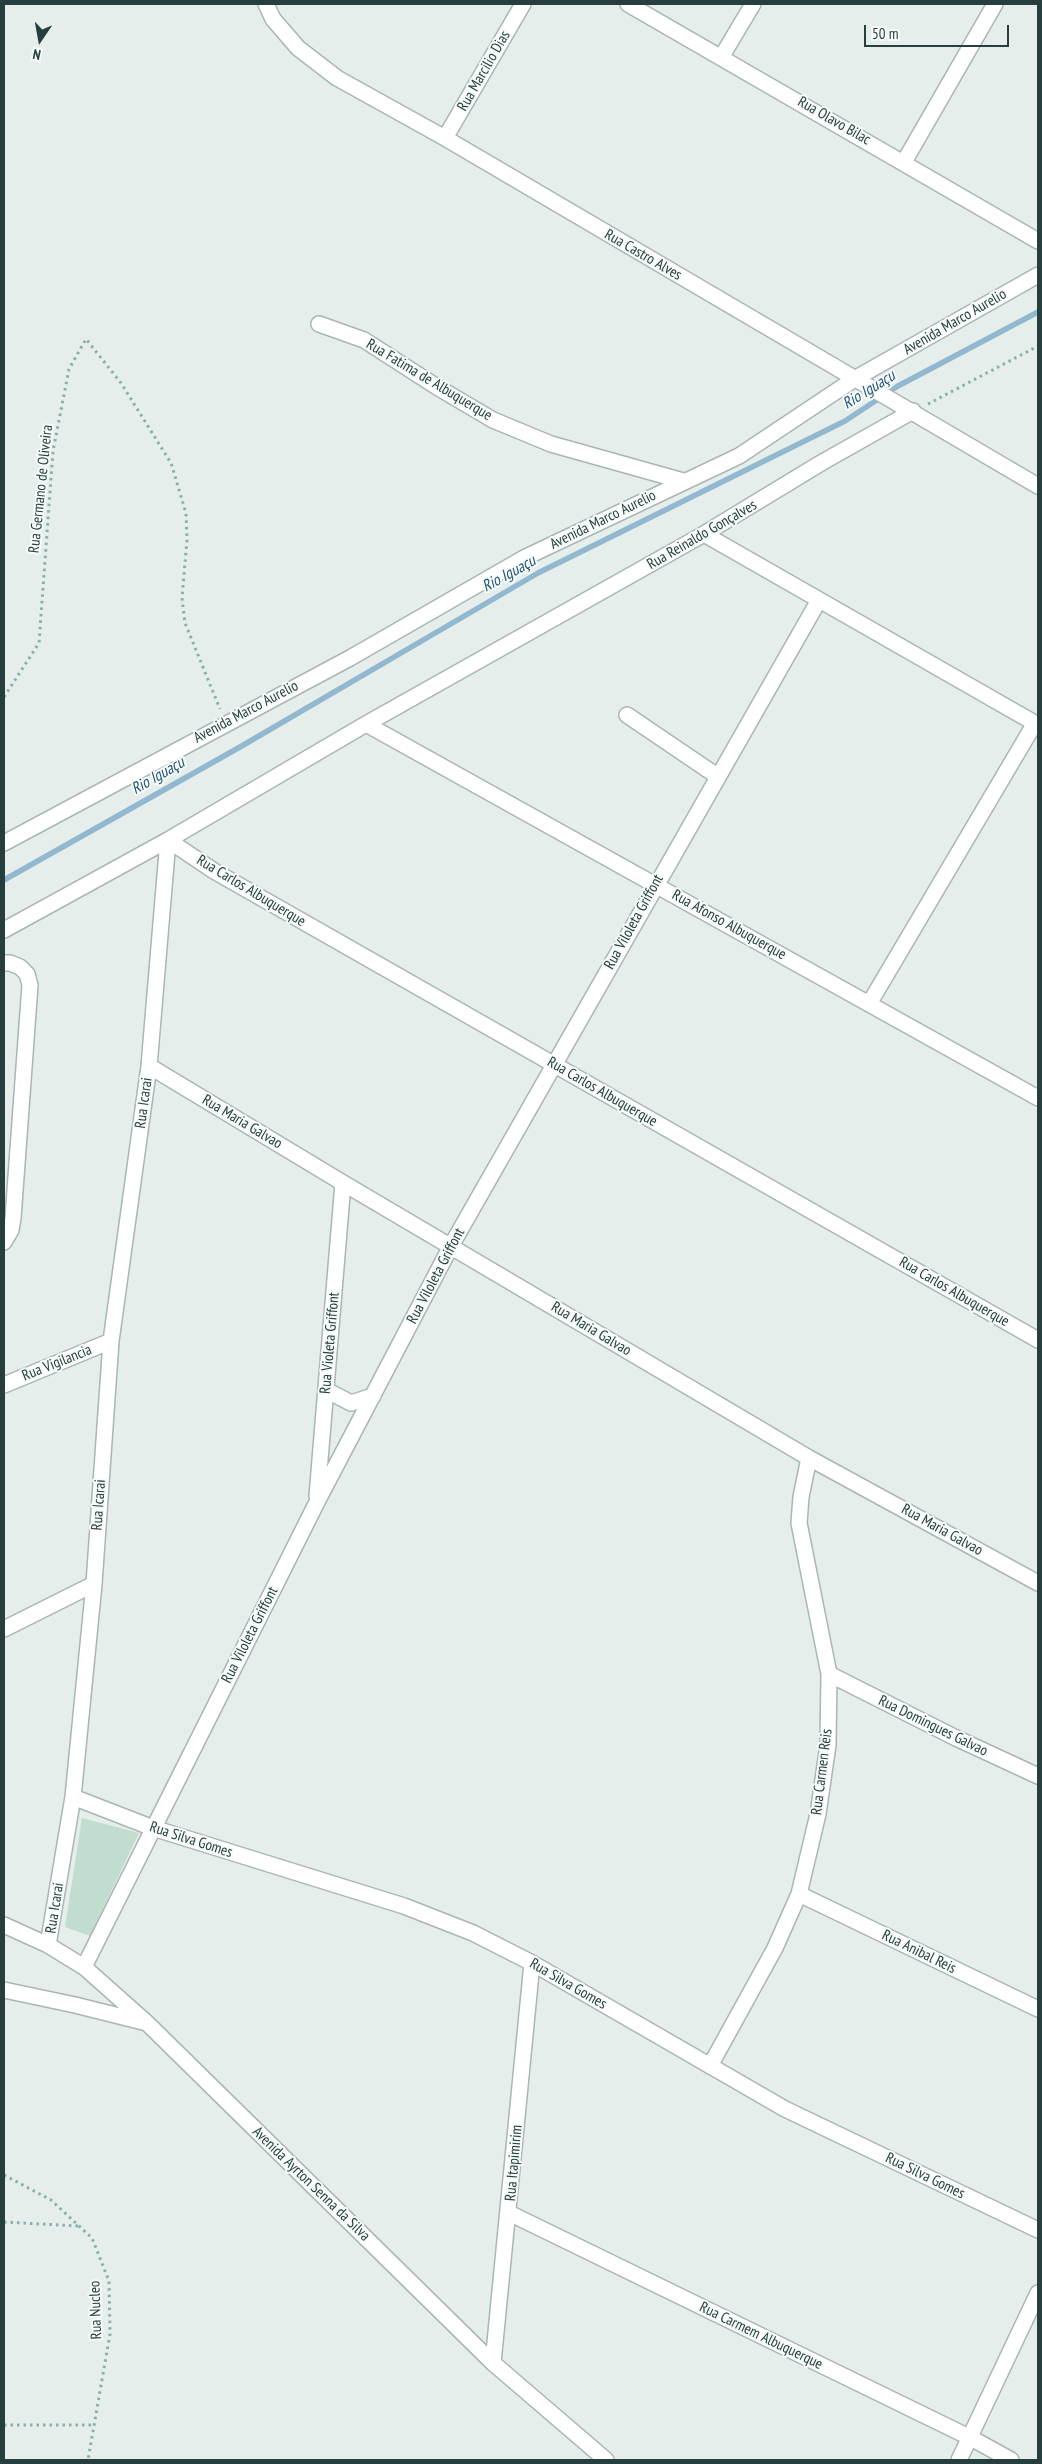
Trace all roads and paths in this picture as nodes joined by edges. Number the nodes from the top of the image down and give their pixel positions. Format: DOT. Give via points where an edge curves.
graph roads {
  1 [pos="266,4"];
  2 [pos="523,4"];
  3 [pos="628,4"];
  4 [pos="753,4"];
  5 [pos="996,4"];
  6 [pos="722,56"];
  7 [pos="445,138"];
  8 [pos="904,162"];
  9 [pos="1038,241"];
  10 [pos="1038,275"];
  11 [pos="319,324"];
  12 [pos="1038,346"];
  13 [pos="856,378"];
  14 [pos="908,409"];
  15 [pos="683,481"];
  16 [pos="1038,486"];
  17 [pos="704,534"];
  18 [pos="819,600"];
  19 [pos="4,697"];
  20 [pos="627,715"];
  21 [pos="226,723"];
  22 [pos="366,724"];
  23 [pos="1037,724"];
  24 [pos="718,776"];
  25 [pos="168,840"];
  26 [pos="4,843"];
  27 [pos="656,884"];
  28 [pos="4,930"];
  29 [pos="4,963"];
  30 [pos="869,1004"];
  31 [pos="149,1066"];
  32 [pos="554,1066"];
  33 [pos="1038,1098"];
  34 [pos="343,1184"];
  35 [pos="4,1242"];
  36 [pos="451,1246"];
  37 [pos="1038,1340"];
  38 [pos="111,1341"];
  39 [pos="4,1384"];
  40 [pos="326,1390"];
  41 [pos="373,1396"];
  42 [pos="809,1458"];
  43 [pos="317,1502"];
  44 [pos="1038,1583"];
  45 [pos="94,1584"];
  46 [pos="4,1629"];
  47 [pos="829,1674"];
  48 [pos="1038,1776"];
  49 [pos="73,1797"];
  50 [pos="153,1828"];
  51 [pos="799,1894"];
  52 [pos="4,1925"];
  53 [pos="48,1945"];
  54 [pos="532,1962"];
  55 [pos="84,1967"];
  56 [pos="4,1990"];
  57 [pos="1038,2009"];
  58 [pos="147,2023"];
  59 [pos="710,2066"];
  60 [pos="4,2175"];
  61 [pos="509,2213"];
  62 [pos="4,2222"];
  63 [pos="79,2226"];
  64 [pos="1038,2230"];
  65 [pos="1038,2293"];
  66 [pos="493,2363"];
  67 [pos="4,2425"];
  68 [pos="96,2425"];
  69 [pos="971,2438"];
  70 [pos="88,2460"];
  71 [pos="606,2460"];
  72 [pos="958,2460"];
  73 [pos="1011,2460"];
  1 -- 7 [label="street, Rua Castro Alves" via="273,19 298,48 337,78"];
  2 -- 7 [label="street, Rua Marcilio Dias"];
  3 -- 6 [label="street, Rua Olavo Bilac"];
  4 -- 6 [label="street"];
  5 -- 8 [label="street"];
  6 -- 8 [label="street, Rua Olavo Bilac"];
  7 -- 13 [label="street, Rua Castro Alves"];
  8 -- 9 [label="street, Rua Olavo Bilac"];
  10 -- 13 [label="street, Avenida Marco Aurelio"];
  11 -- 15 [label="street, Rua Fatima de Albuquerque" via="364,340 493,420 551,444"];
  12 -- 14 [label="path"];
  13 -- 14 [label="street, Rua Castro Alves"];
  13 -- 15 [label="street, Avenida Marco Aurelio" via="739,456"];
  14 -- 16 [label="street, Rua Castro Alves"];
  14 -- 17 [label="street, Rua Reinaldo Gonçalves"];
  15 -- 21 [label="street, Avenida Marco Aurelio" via="524,558 350,658"];
  17 -- 18 [label="street"];
  17 -- 22 [label="street, Rua Reinaldo Gonçalves"];
  18 -- 23 [label="street"];
  18 -- 24 [label="street, Rua Viloleta Griffont"];
  19 -- 21 [label="path, Rua Germano de Oliveira" via="39,643 53,451 69,369 86,339 120,382 176,478 186,513 182,598 185,623"];
  20 -- 24 [label="street"];
  21 -- 26 [label="street, Avenida Marco Aurelio"];
  22 -- 25 [label="street, Rua Reinaldo Gonçalves"];
  22 -- 27 [label="street, Rua Afonso Albuquerque"];
  23 -- 30 [label="street"];
  24 -- 27 [label="street, Rua Viloleta Griffont"];
  25 -- 28 [label="street, Rua Reinaldo Gonçalves"];
  25 -- 31 [label="street, Rua Icarai"];
  25 -- 32 [label="street, Rua Carlos Albuquerque" via="214,871"];
  27 -- 30 [label="street, Rua Afonso Albuquerque"];
  27 -- 32 [label="street, Rua Viloleta Griffont"];
  29 -- 35 [label="street" via="20,967 27,974 30,985 13,1218"];
  30 -- 33 [label="street, Rua Afonso Albuquerque"];
  31 -- 34 [label="street, Rua Maria Galvao"];
  31 -- 38 [label="street, Rua Icarai"];
  32 -- 36 [label="street, Rua Viloleta Griffont"];
  32 -- 37 [label="street, Rua Carlos Albuquerque"];
  34 -- 36 [label="street, Rua Maria Galvao"];
  34 -- 40 [label="street, Rua Violeta Griffont"];
  36 -- 41 [label="street, Rua Viloleta Griffont"];
  36 -- 42 [label="street, Rua Maria Galvao"];
  38 -- 39 [label="street, Rua Vigilancia"];
  38 -- 45 [label="street, Rua Icarai"];
  40 -- 41 [label="street" via="351,1403"];
  40 -- 43 [label="street, Rua Violeta Griffont"];
  41 -- 43 [label="street, Rua Viloleta Griffont"];
  42 -- 44 [label="street, Rua Maria Galvao"];
  42 -- 47 [label="street, Rua Carmen Reis" via="800,1496 799,1523"];
  43 -- 50 [label="street, Rua Viloleta Griffont"];
  45 -- 46 [label="street"];
  45 -- 49 [label="street, Rua Icarai"];
  47 -- 48 [label="street, Rua Domingues Galvao"];
  47 -- 51 [label="street, Rua Carmen Reis" via="828,1745 818,1814"];
  49 -- 50 [label="street, Rua Silva Gomes"];
  49 -- 53 [label="street, Rua Icarai"];
  50 -- 54 [label="street, Rua Silva Gomes" via="404,1906 473,1933"];
  50 -- 55 [label="street, Rua Viloleta Griffont"];
  51 -- 57 [label="street, Rua Anibal Reis"];
  51 -- 59 [label="street, Rua Carmen Reis" via="775,1948"];
  52 -- 53 [label="street, Avenida Ayrton Senna da Silva"];
  53 -- 55 [label="street, Avenida Ayrton Senna da Silva"];
  54 -- 59 [label="street, Rua Silva Gomes"];
  54 -- 61 [label="street, Rua Itapimirim"];
  55 -- 58 [label="street, Avenida Ayrton Senna da Silva"];
  56 -- 58 [label="street"];
  58 -- 66 [label="street, Avenida Ayrton Senna da Silva"];
  59 -- 64 [label="street, Rua Silva Gomes" via="785,2109"];
  60 -- 63 [label="path, Rua Nucleo" via="51,2200"];
  61 -- 66 [label="street, Rua Itapimirim"];
  61 -- 69 [label="street, Rua Carmem Albuquerque"];
  62 -- 63 [label="path"];
  63 -- 68 [label="path, Rua Nucleo" via="92,2238 109,2281 110,2334"];
  65 -- 69 [label="street"];
  66 -- 71 [label="street, Avenida Ayrton Senna da Silva"];
  67 -- 68 [label="path"];
  68 -- 70 [label="path, Rua Nucleo"];
  69 -- 72 [label="street"];
  69 -- 73 [label="street, Rua Carmem Albuquerque"];
}
